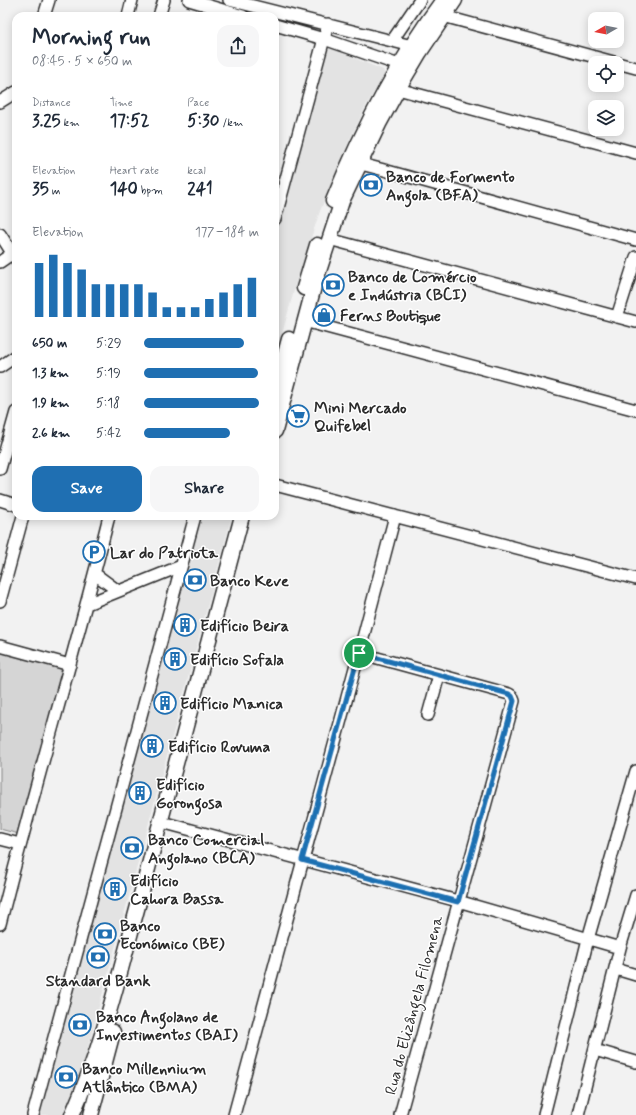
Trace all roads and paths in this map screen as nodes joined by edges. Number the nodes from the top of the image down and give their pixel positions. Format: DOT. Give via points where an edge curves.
graph roads {
  1 [pos="49,0"];
  2 [pos="132,0"];
  3 [pos="164,0"];
  4 [pos="189,0"];
  5 [pos="229,0"];
  6 [pos="420,0"];
  7 [pos="443,0"];
  8 [pos="455,0"];
  9 [pos="244,2"];
  10 [pos="45,12"];
  11 [pos="129,12"];
  12 [pos="161,12"];
  13 [pos="229,12"];
  14 [pos="444,16"];
  15 [pos="328,24"];
  16 [pos="279,26"];
  17 [pos="324,39"];
  18 [pos="392,41"];
  19 [pos="412,46"];
  20 [pos="399,64"];
  21 [pos="636,68"];
  22 [pos="398,89"];
  23 [pos="12,94"];
  24 [pos="0,102"];
  25 [pos="636,153"];
  26 [pos="360,164"];
  27 [pos="279,204"];
  28 [pos="0,234"];
  29 [pos="329,239"];
  30 [pos="636,240"];
  31 [pos="12,253"];
  32 [pos="12,257"];
  33 [pos="636,257"];
  34 [pos="0,262"];
  35 [pos="617,317"];
  36 [pos="304,321"];
  37 [pos="636,322"];
  38 [pos="12,359"];
  39 [pos="0,367"];
  40 [pos="279,378"];
  41 [pos="636,410"];
  42 [pos="279,416"];
  43 [pos="12,426"];
  44 [pos="0,469"];
  45 [pos="279,486"];
  46 [pos="0,500"];
  47 [pos="12,503"];
  48 [pos="394,516"];
  49 [pos="22,520"];
  50 [pos="108,520"];
  51 [pos="194,520"];
  52 [pos="241,520"];
  53 [pos="251,520"];
  54 [pos="181,566"];
  55 [pos="95,574"];
  56 [pos="636,579"];
  57 [pos="118,591"];
  58 [pos="0,601"];
  59 [pos="87,604"];
  60 [pos="0,646"];
  61 [pos="359,653"];
  62 [pos="70,665"];
  63 [pos="439,675"];
  64 [pos="428,715"];
  65 [pos="636,771"];
  66 [pos="169,824"];
  67 [pos="0,839"];
  68 [pos="20,844"];
  69 [pos="302,860"];
  70 [pos="636,895"];
  71 [pos="458,902"];
  72 [pos="0,924"];
  73 [pos="588,939"];
  74 [pos="620,948"];
  75 [pos="616,969"];
  76 [pos="636,975"];
  77 [pos="595,1050"];
  78 [pos="636,1062"];
  79 [pos="33,1115"];
  80 [pos="72,1115"];
  81 [pos="91,1115"];
  82 [pos="234,1115"];
  83 [pos="400,1115"];
  84 [pos="544,1115"];
  85 [pos="578,1115"];
  1 -- 10 [label="street"];
  2 -- 11 [label="street"];
  3 -- 12 [label="street"];
  4 -- 13 [label="street"];
  5 -- 9 [label="street"];
  6 -- 18 [label="street"];
  7 -- 19 [label="main road"];
  8 -- 14 [label="main road"];
  9 -- 15 [label="street"];
  14 -- 21 [label="street"];
  14 -- 22 [label="main road"];
  15 -- 17 [label="street"];
  15 -- 18 [label="street"];
  16 -- 17 [label="street"];
  17 -- 20 [label="street"];
  17 -- 27 [label="street"];
  18 -- 19 [label="street"];
  19 -- 20 [label="main road"];
  20 -- 40 [label="main road" via="362,133 327,217 310,266"];
  22 -- 25 [label="street"];
  22 -- 26 [label="main road"];
  23 -- 24 [label="street"];
  26 -- 29 [label="main road" via="342,201"];
  26 -- 30 [label="street"];
  28 -- 31 [label="street"];
  29 -- 35 [label="street"];
  29 -- 36 [label="main road"];
  32 -- 34 [label="street"];
  33 -- 35 [label="street"];
  35 -- 37 [label="street"];
  36 -- 41 [label="street"];
  36 -- 42 [label="main road"];
  38 -- 39 [label="street"];
  43 -- 44 [label="street"];
  45 -- 48 [label="street"];
  46 -- 47 [label="street"];
  48 -- 56 [label="street"];
  48 -- 61 [label="street"];
  49 -- 58 [label="street"];
  50 -- 55 [label="street"];
  51 -- 54 [label="street"];
  52 -- 80 [label="main road" via="103,1034"];
  53 -- 66 [label="main road"];
  54 -- 57 [label="street"];
  54 -- 79 [label="street"];
  55 -- 57 [label="street"];
  55 -- 59 [label="street"];
  57 -- 59 [label="street"];
  59 -- 62 [label="street"];
  60 -- 62 [label="street"];
  61 -- 63 [label="street"];
  61 -- 69 [label="street"];
  62 -- 68 [label="street"];
  63 -- 64 [label="street"];
  63 -- 71 [label="street, Rua do Elizângela Filomena" via="509,694 514,701"];
  65 -- 73 [label="street"];
  66 -- 69 [label="street"];
  66 -- 81 [label="main road"];
  67 -- 68 [label="street"];
  68 -- 72 [label="street"];
  69 -- 71 [label="street"];
  69 -- 82 [label="street"];
  70 -- 74 [label="street"];
  71 -- 73 [label="street"];
  71 -- 83 [label="street, Rua do Elizângela Filomena"];
  73 -- 74 [label="street"];
  73 -- 84 [label="street"];
  74 -- 75 [label="street"];
  75 -- 76 [label="street"];
  75 -- 77 [label="street"];
  77 -- 78 [label="street"];
  77 -- 85 [label="street"];
}
